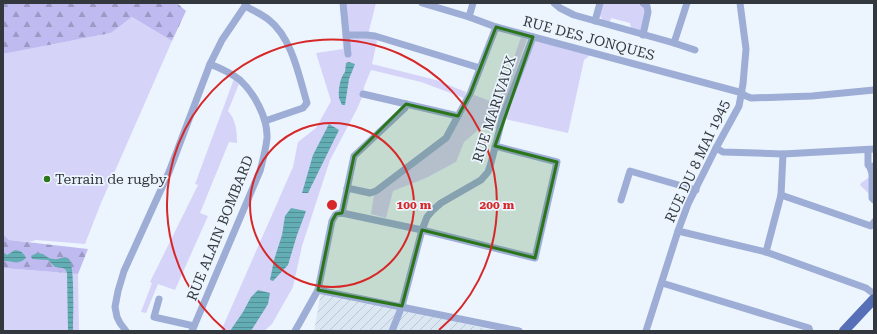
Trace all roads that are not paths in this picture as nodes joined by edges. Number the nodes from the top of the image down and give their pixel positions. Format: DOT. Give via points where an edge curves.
graph roads {
  1 [pos="344,3"];
  2 [pos="422,3"];
  3 [pos="473,3"];
  4 [pos="554,3"];
  5 [pos="600,3"];
  6 [pos="643,3"];
  7 [pos="687,3"];
  8 [pos="740,3"];
  9 [pos="246,5"];
  10 [pos="469,17"];
  11 [pos="595,21"];
  12 [pos="496,26"];
  13 [pos="347,35"];
  14 [pos="642,35"];
  15 [pos="533,36"];
  16 [pos="674,43"];
  17 [pos="695,50"];
  18 [pos="348,54"];
  19 [pos="210,64"];
  20 [pos="480,68"];
  21 [pos="874,90"];
  22 [pos="364,94"];
  23 [pos="742,94"];
  24 [pos="406,104"];
  25 [pos="458,116"];
  26 [pos="265,121"];
  27 [pos="495,146"];
  28 [pos="716,148"];
  29 [pos="871,150"];
  30 [pos="783,154"];
  31 [pos="872,166"];
  32 [pos="347,188"];
  33 [pos="696,190"];
  34 [pos="780,195"];
  35 [pos="621,200"];
  36 [pos="874,200"];
  37 [pos="339,213"];
  38 [pos="874,222"];
  39 [pos="422,230"];
  40 [pos="678,231"];
  41 [pos="766,252"];
  42 [pos="662,283"];
  43 [pos="318,290"];
  44 [pos="874,294"];
  45 [pos="874,299"];
  46 [pos="159,300"];
  47 [pos="402,306"];
  48 [pos="193,328"];
  49 [pos="126,331"];
  50 [pos="294,331"];
  51 [pos="392,331"];
  52 [pos="519,331"];
  53 [pos="646,331"];
  54 [pos="810,331"];
  55 [pos="844,331"];
  1 -- 13 [label="street"];
  2 -- 10 [label="street, RUE DES JONQUES"];
  3 -- 10 [label="street"];
  4 -- 11 [label="street" via="574,15"];
  5 -- 11 [label="street"];
  6 -- 14 [label="street" via="647,6 648,12"];
  7 -- 16 [label="street"];
  8 -- 23 [label="street, RUE DU 8 MAI 1945" via="746,49"];
  9 -- 19 [label="street" via="222,40"];
  9 -- 26 [label="street" via="269,20 283,34 307,103 303,108"];
  10 -- 12 [label="street, RUE DES JONQUES"];
  11 -- 14 [label="street"];
  12 -- 15 [label="street, RUE DES JONQUES"];
  12 -- 20 [label="street"];
  13 -- 18 [label="street"];
  13 -- 20 [label="street" via="375,36"];
  14 -- 16 [label="street"];
  15 -- 23 [label="street, RUE DES JONQUES"];
  15 -- 27 [label="street, RUE MARIVAUX" via="503,116"];
  16 -- 17 [label="street"];
  19 -- 26 [label="street, RUE ALAIN BOMBARD" via="240,80 253,94"];
  19 -- 49 [label="street" via="169,172 124,271 116,307 117,317"];
  20 -- 25 [label="street"];
  21 -- 23 [label="street, RUE DES JONQUES" via="751,98"];
  22 -- 24 [label="street"];
  23 -- 28 [label="street, RUE DU 8 MAI 1945" via="739,106"];
  24 -- 25 [label="street"];
  24 -- 32 [label="street" via="405,108 354,156"];
  25 -- 32 [label="street" via="446,138 376,191 370,193"];
  26 -- 48 [label="street, RUE ALAIN BOMBARD" via="266,152 260,171"];
  27 -- 39 [label="street, RUE MARIVAUX" via="488,172 481,180 441,202 427,217"];
  27 -- 39 [label="street" via="557,162 535,258"];
  28 -- 30 [label="street" via="723,152"];
  28 -- 33 [label="street, RUE DU 8 MAI 1945"];
  29 -- 30 [label="street"];
  29 -- 31 [label="street" via="868,165"];
  30 -- 34 [label="street"];
  31 -- 36 [label="street"];
  32 -- 37 [label="street"];
  33 -- 35 [label="street" via="630,171"];
  33 -- 40 [label="street, RUE DU 8 MAI 1945"];
  34 -- 38 [label="street" via="871,226"];
  34 -- 41 [label="street"];
  37 -- 39 [label="street"];
  37 -- 43 [label="street" via="332,221"];
  39 -- 47 [label="street, RUE MARIVAUX"];
  40 -- 41 [label="street"];
  40 -- 42 [label="street, RUE DU 8 MAI 1945"];
  41 -- 44 [label="street" via="866,288"];
  42 -- 53 [label="street, RUE DU 8 MAI 1945"];
  42 -- 54 [label="street" via="809,328"];
  43 -- 47 [label="street"];
  43 -- 50 [label="street"];
  45 -- 55 [label="main road"];
  46 -- 48 [label="street" via="154,317"];
  47 -- 51 [label="street, RUE MARIVAUX"];
  47 -- 52 [label="street"];
}
